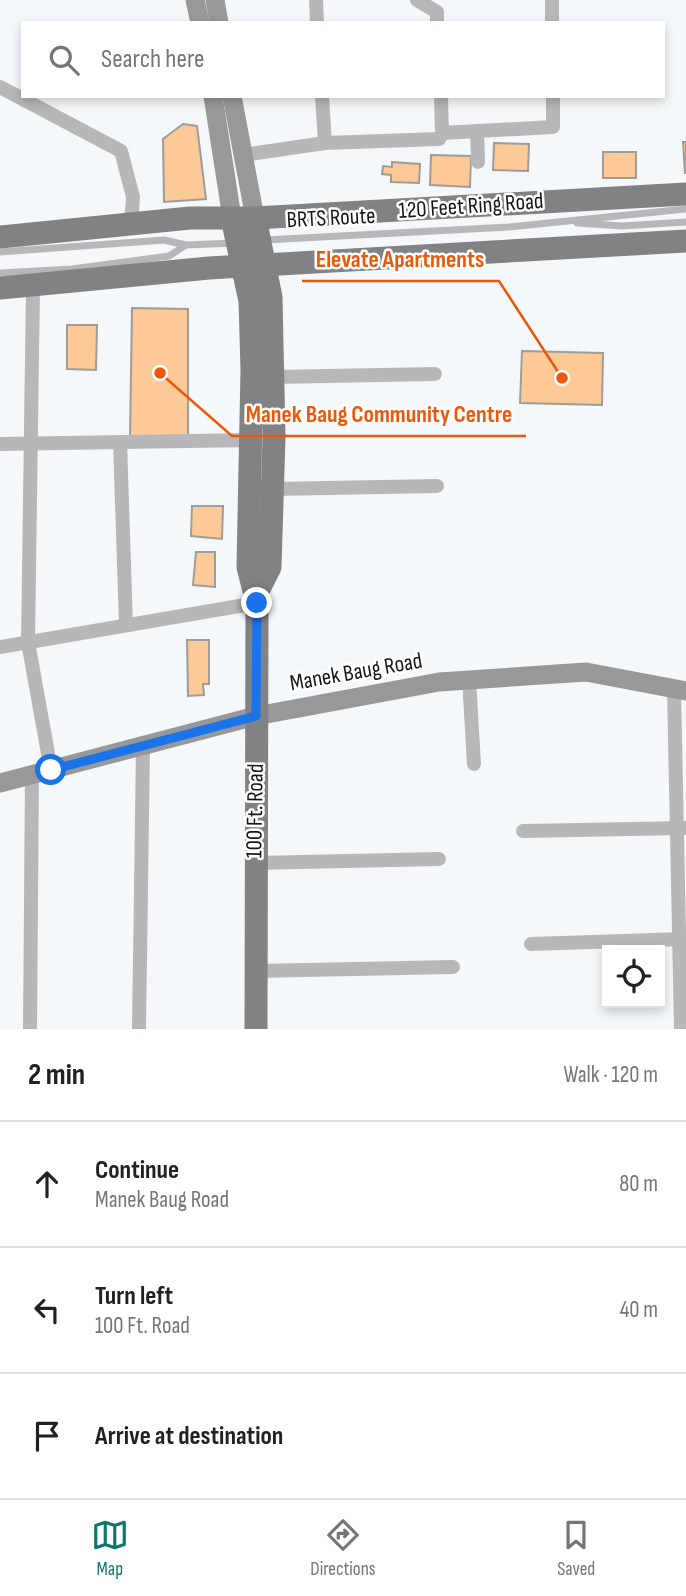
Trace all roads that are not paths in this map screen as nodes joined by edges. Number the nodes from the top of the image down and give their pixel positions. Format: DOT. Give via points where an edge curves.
graph roads {
  1 [pos="195,0"];
  2 [pos="215,0"];
  3 [pos="316,0"];
  4 [pos="417,0"];
  5 [pos="552,0"];
  6 [pos="437,12"];
  7 [pos="200,21"];
  8 [pos="219,21"];
  9 [pos="317,21"];
  10 [pos="552,21"];
  11 [pos="0,87"];
  12 [pos="214,98"];
  13 [pos="232,98"];
  14 [pos="322,98"];
  15 [pos="441,98"];
  16 [pos="553,98"];
  17 [pos="477,131"];
  18 [pos="442,133"];
  19 [pos="325,143"];
  20 [pos="243,155"];
  21 [pos="478,162"];
  22 [pos="686,194"];
  23 [pos="686,209"];
  24 [pos="244,218"];
  25 [pos="562,222"];
  26 [pos="686,222"];
  27 [pos="131,224"];
  28 [pos="0,237"];
  29 [pos="686,241"];
  30 [pos="249,242"];
  31 [pos="186,245"];
  32 [pos="0,252"];
  33 [pos="255,265"];
  34 [pos="0,273"];
  35 [pos="33,286"];
  36 [pos="0,288"];
  37 [pos="435,374"];
  38 [pos="273,377"];
  39 [pos="251,440"];
  40 [pos="120,442"];
  41 [pos="31,443"];
  42 [pos="0,444"];
  43 [pos="437,486"];
  44 [pos="272,489"];
  45 [pos="257,598"];
  46 [pos="126,625"];
  47 [pos="28,642"];
  48 [pos="0,646"];
  49 [pos="469,679"];
  50 [pos="680,690"];
  51 [pos="256,716"];
  52 [pos="143,746"];
  53 [pos="474,764"];
  54 [pos="42,772"];
  55 [pos="0,783"];
  56 [pos="681,828"];
  57 [pos="523,831"];
  58 [pos="439,859"];
  59 [pos="254,863"];
  60 [pos="682,939"];
  61 [pos="531,944"];
  62 [pos="453,967"];
  63 [pos="256,971"];
  64 [pos="30,1029"];
  65 [pos="139,1029"];
  66 [pos="256,1029"];
  67 [pos="681,1029"];
  1 -- 7 [label="street"];
  2 -- 8 [label="street"];
  3 -- 9 [label="street"];
  4 -- 6 [label="street"];
  5 -- 10 [label="street"];
  11 -- 27 [label="street" via="121,151 133,197"];
  12 -- 24 [label="street"];
  13 -- 20 [label="street"];
  14 -- 19 [label="street"];
  15 -- 18 [label="street"];
  16 -- 17 [label="street" via="553,127"];
  17 -- 18 [label="street"];
  17 -- 21 [label="street"];
  18 -- 19 [label="street" via="439,139"];
  19 -- 20 [label="street"];
  20 -- 24 [label="street"];
  22 -- 24 [label="main road, 120 Feet Ring Road"];
  23 -- 25 [label="lane, BRTS Route"];
  24 -- 27 [label="main road, 120 Feet Ring Road"];
  24 -- 30 [label="main road"];
  25 -- 26 [label="lane, BRTS Route" via="622,226"];
  25 -- 30 [label="lane, BRTS Route"];
  27 -- 28 [label="main road, 120 Feet Ring Road"];
  29 -- 33 [label="main road, 120 Feet Ring Road"];
  30 -- 31 [label="lane, BRTS Route"];
  30 -- 33 [label="main road"];
  31 -- 32 [label="lane, BRTS Route" via="164,240"];
  31 -- 34 [label="lane, BRTS Route" via="169,256"];
  33 -- 35 [label="main road, 120 Feet Ring Road"];
  33 -- 38 [label="main road, 100 Ft. Road" via="271,297"];
  33 -- 39 [label="main road, 100 Ft. Road" via="250,301"];
  35 -- 36 [label="main road, 120 Feet Ring Road"];
  35 -- 41 [label="street"];
  37 -- 38 [label="street"];
  38 -- 44 [label="main road, 100 Ft. Road"];
  39 -- 40 [label="street"];
  39 -- 45 [label="main road, 100 Ft. Road" via="248,567"];
  40 -- 41 [label="street"];
  40 -- 46 [label="street"];
  41 -- 42 [label="street"];
  41 -- 47 [label="street"];
  43 -- 44 [label="street"];
  44 -- 45 [label="main road, 100 Ft. Road" via="270,567"];
  45 -- 46 [label="street"];
  45 -- 51 [label="main road, 100 Ft. Road"];
  46 -- 47 [label="street"];
  47 -- 48 [label="street"];
  47 -- 54 [label="street"];
  49 -- 50 [label="street, Manek Baug Road" via="586,672"];
  49 -- 51 [label="street, Manek Baug Road"];
  49 -- 53 [label="street"];
  50 -- 56 [label="street"];
  51 -- 52 [label="street, Manek Baug Road"];
  51 -- 59 [label="main road, 100 Ft. Road"];
  52 -- 54 [label="street, Manek Baug Road"];
  52 -- 65 [label="street"];
  54 -- 55 [label="street, Manek Baug Road"];
  54 -- 64 [label="street"];
  56 -- 57 [label="street"];
  56 -- 60 [label="street"];
  58 -- 59 [label="street"];
  59 -- 63 [label="main road, 100 Ft. Road"];
  60 -- 61 [label="street"];
  60 -- 67 [label="street"];
  62 -- 63 [label="street"];
  63 -- 66 [label="main road, 100 Ft. Road"];
}
